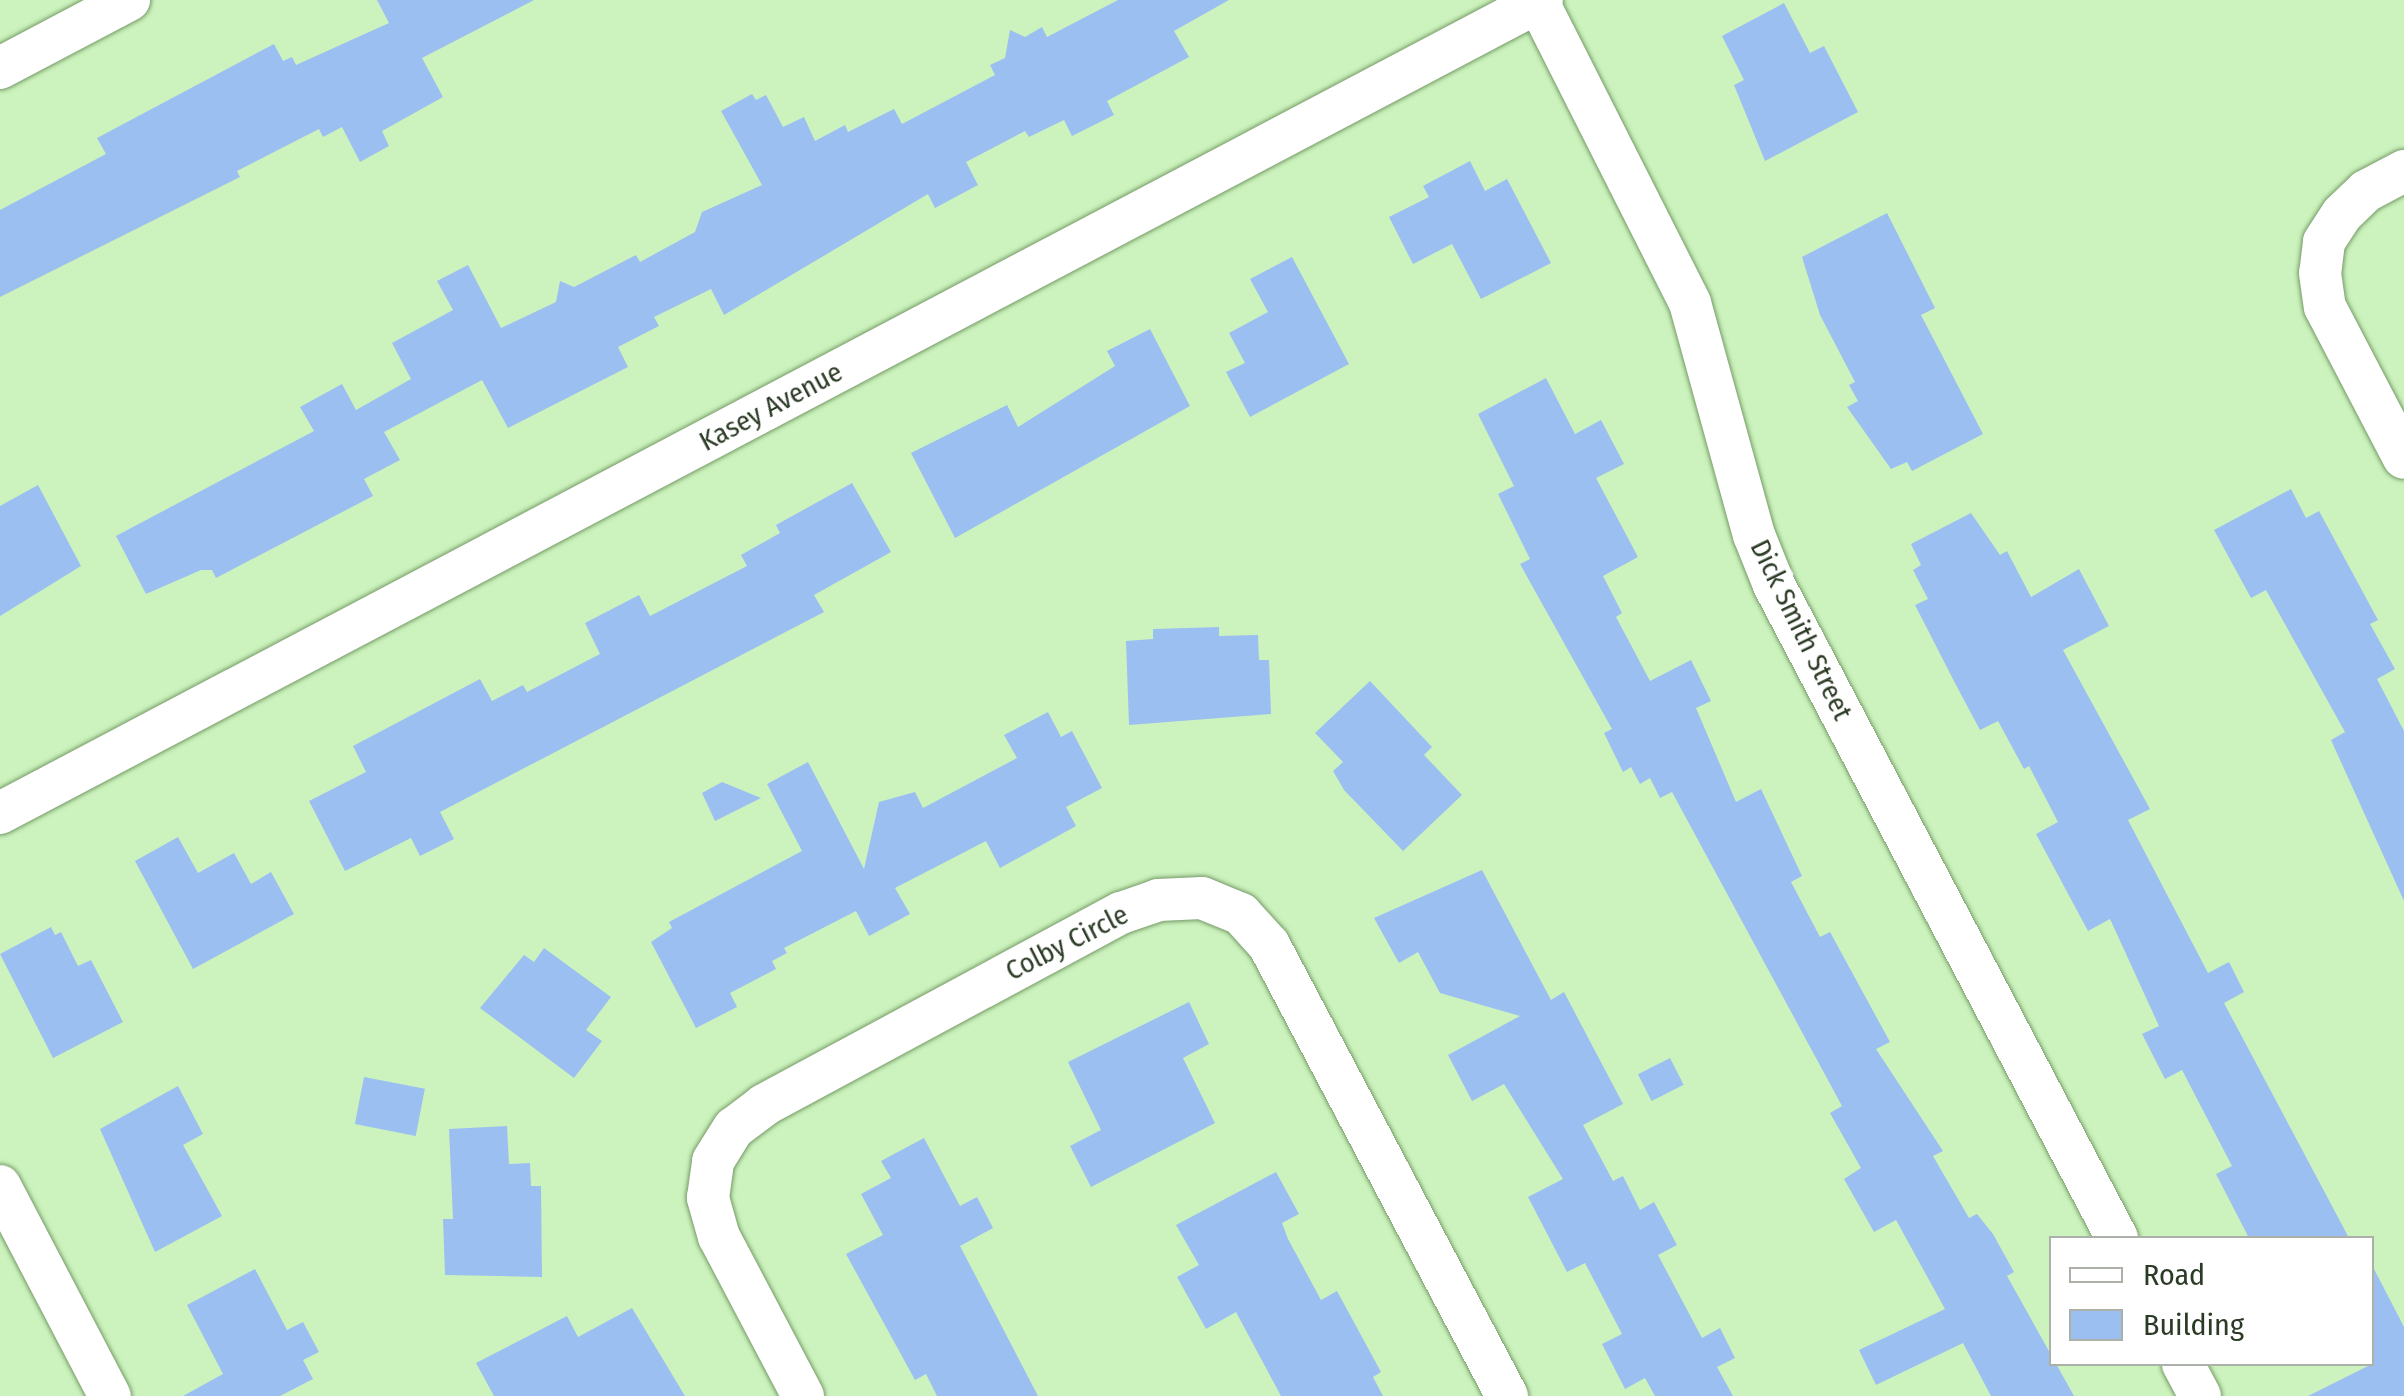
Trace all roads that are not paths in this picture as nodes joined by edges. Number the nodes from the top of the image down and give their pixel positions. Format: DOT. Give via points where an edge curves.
graph roads {
  1 [pos="129,0"];
  2 [pos="1539,1"];
  3 [pos="0,68"];
  4 [pos="2404,170"];
  5 [pos="2404,458"];
  6 [pos="0,813"];
  7 [pos="0,1186"];
  8 [pos="2116,1236"];
  9 [pos="2183,1366"];
  10 [pos="110,1396"];
  11 [pos="803,1396"];
  12 [pos="1507,1396"];
  13 [pos="2200,1396"];
  1 -- 3 [label="street"];
  2 -- 6 [label="street, Kasey Avenue"];
  2 -- 8 [label="street, Dick Smith Street" via="1690,303 1774,585"];
  4 -- 5 [label="street" via="2366,191 2324,242 2325,307"];
  7 -- 10 [label="street"];
  9 -- 13 [label="street"];
  11 -- 12 [label="street, Colby Circle" via="719,1237 708,1198 713,1161 734,1128 764,1105 1120,913 1158,900 1202,898 1240,914 1269,945"];
}
